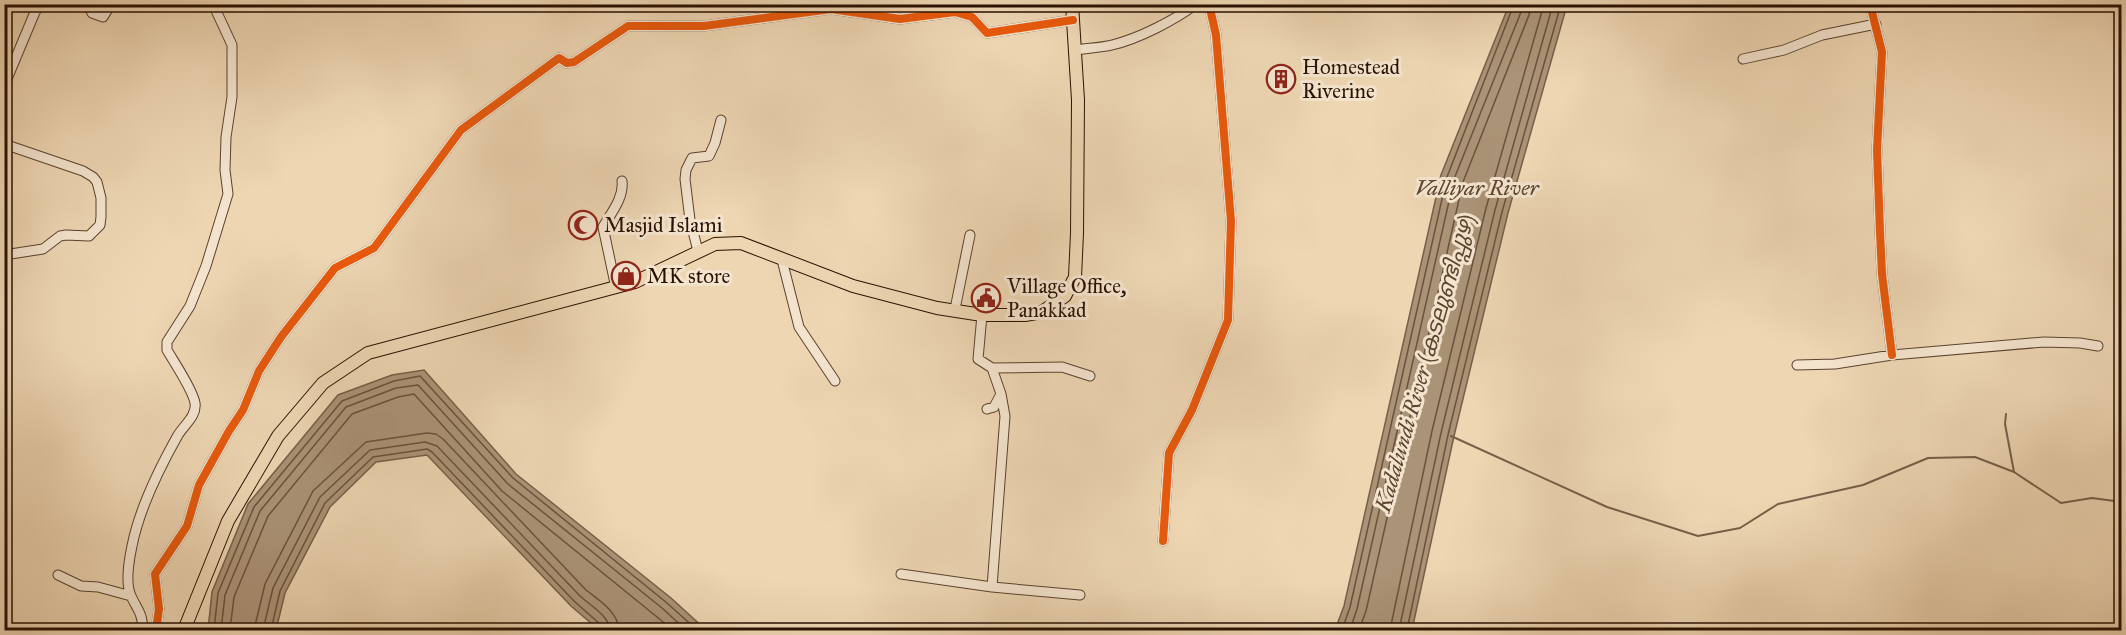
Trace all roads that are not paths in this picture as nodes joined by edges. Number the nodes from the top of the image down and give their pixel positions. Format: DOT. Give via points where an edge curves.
graph roads {
  1 [pos="26,4"];
  2 [pos="88,4"];
  3 [pos="111,4"];
  4 [pos="213,4"];
  5 [pos="1072,4"];
  6 [pos="1196,4"];
  7 [pos="1209,4"];
  8 [pos="1870,4"];
  9 [pos="37,7"];
  10 [pos="1073,20"];
  11 [pos="1876,24"];
  12 [pos="1075,50"];
  13 [pos="1743,59"];
  14 [pos="4,86"];
  15 [pos="721,120"];
  16 [pos="4,144"];
  17 [pos="622,181"];
  18 [pos="970,235"];
  19 [pos="698,251"];
  20 [pos="4,255"];
  21 [pos="782,260"];
  22 [pos="616,288"];
  23 [pos="955,309"];
  24 [pos="982,315"];
  25 [pos="2098,346"];
  26 [pos="1892,355"];
  27 [pos="1797,365"];
  28 [pos="992,368"];
  29 [pos="1090,376"];
  30 [pos="835,381"];
  31 [pos="1001,394"];
  32 [pos="987,409"];
  33 [pos="1163,541"];
  34 [pos="901,574"];
  35 [pos="58,575"];
  36 [pos="992,587"];
  37 [pos="1080,595"];
  38 [pos="131,596"];
  39 [pos="143,630"];
  40 [pos="156,630"];
  41 [pos="184,630"];
  1 -- 9 [label="street"];
  2 -- 3 [label="street" via="92,13 103,17"];
  4 -- 38 [label="street" via="232,45 225,170 228,194 190,306 167,342 167,350 195,403 194,413 179,434 147,499 132,545"];
  5 -- 10 [label="main road"];
  6 -- 12 [label="street" via="1113,45"];
  7 -- 33 [label="street" via="1216,35 1231,221 1227,320 1192,410 1169,453"];
  8 -- 11 [label="street"];
  9 -- 14 [label="street"];
  10 -- 12 [label="main road"];
  10 -- 40 [label="street" via="987,33 972,17 955,12 900,19 831,9 704,26 628,26 574,62 558,58 461,130 374,248 335,268 281,337 199,485 187,526 155,574 159,609"];
  11 -- 13 [label="street" via="1822,35 1784,50"];
  11 -- 26 [label="street" via="1882,52 1877,150 1882,274"];
  12 -- 24 [label="main road" via="1075,277 1065,296 1042,312"];
  15 -- 19 [label="street" via="709,156 692,158 686,170 690,220"];
  16 -- 20 [label="street" via="83,171 97,182 101,198 100,225 89,236 60,236 43,249"];
  17 -- 22 [label="street" via="618,201 603,227"];
  18 -- 23 [label="street"];
  19 -- 21 [label="main road" via="715,244 741,243"];
  19 -- 22 [label="main road"];
  21 -- 23 [label="main road" via="899,300"];
  21 -- 30 [label="street" via="799,327"];
  22 -- 41 [label="main road" via="368,353 323,383 278,436 228,521"];
  23 -- 24 [label="main road"];
  24 -- 28 [label="street" via="978,360"];
  25 -- 26 [label="street" via="2044,342"];
  26 -- 27 [label="street"];
  28 -- 29 [label="street" via="1062,367"];
  28 -- 31 [label="street"];
  31 -- 32 [label="street" via="994,407"];
  31 -- 36 [label="street" via="1005,416"];
  34 -- 36 [label="street"];
  35 -- 38 [label="street" via="81,586"];
  36 -- 37 [label="street"];
  38 -- 39 [label="street"];
}
